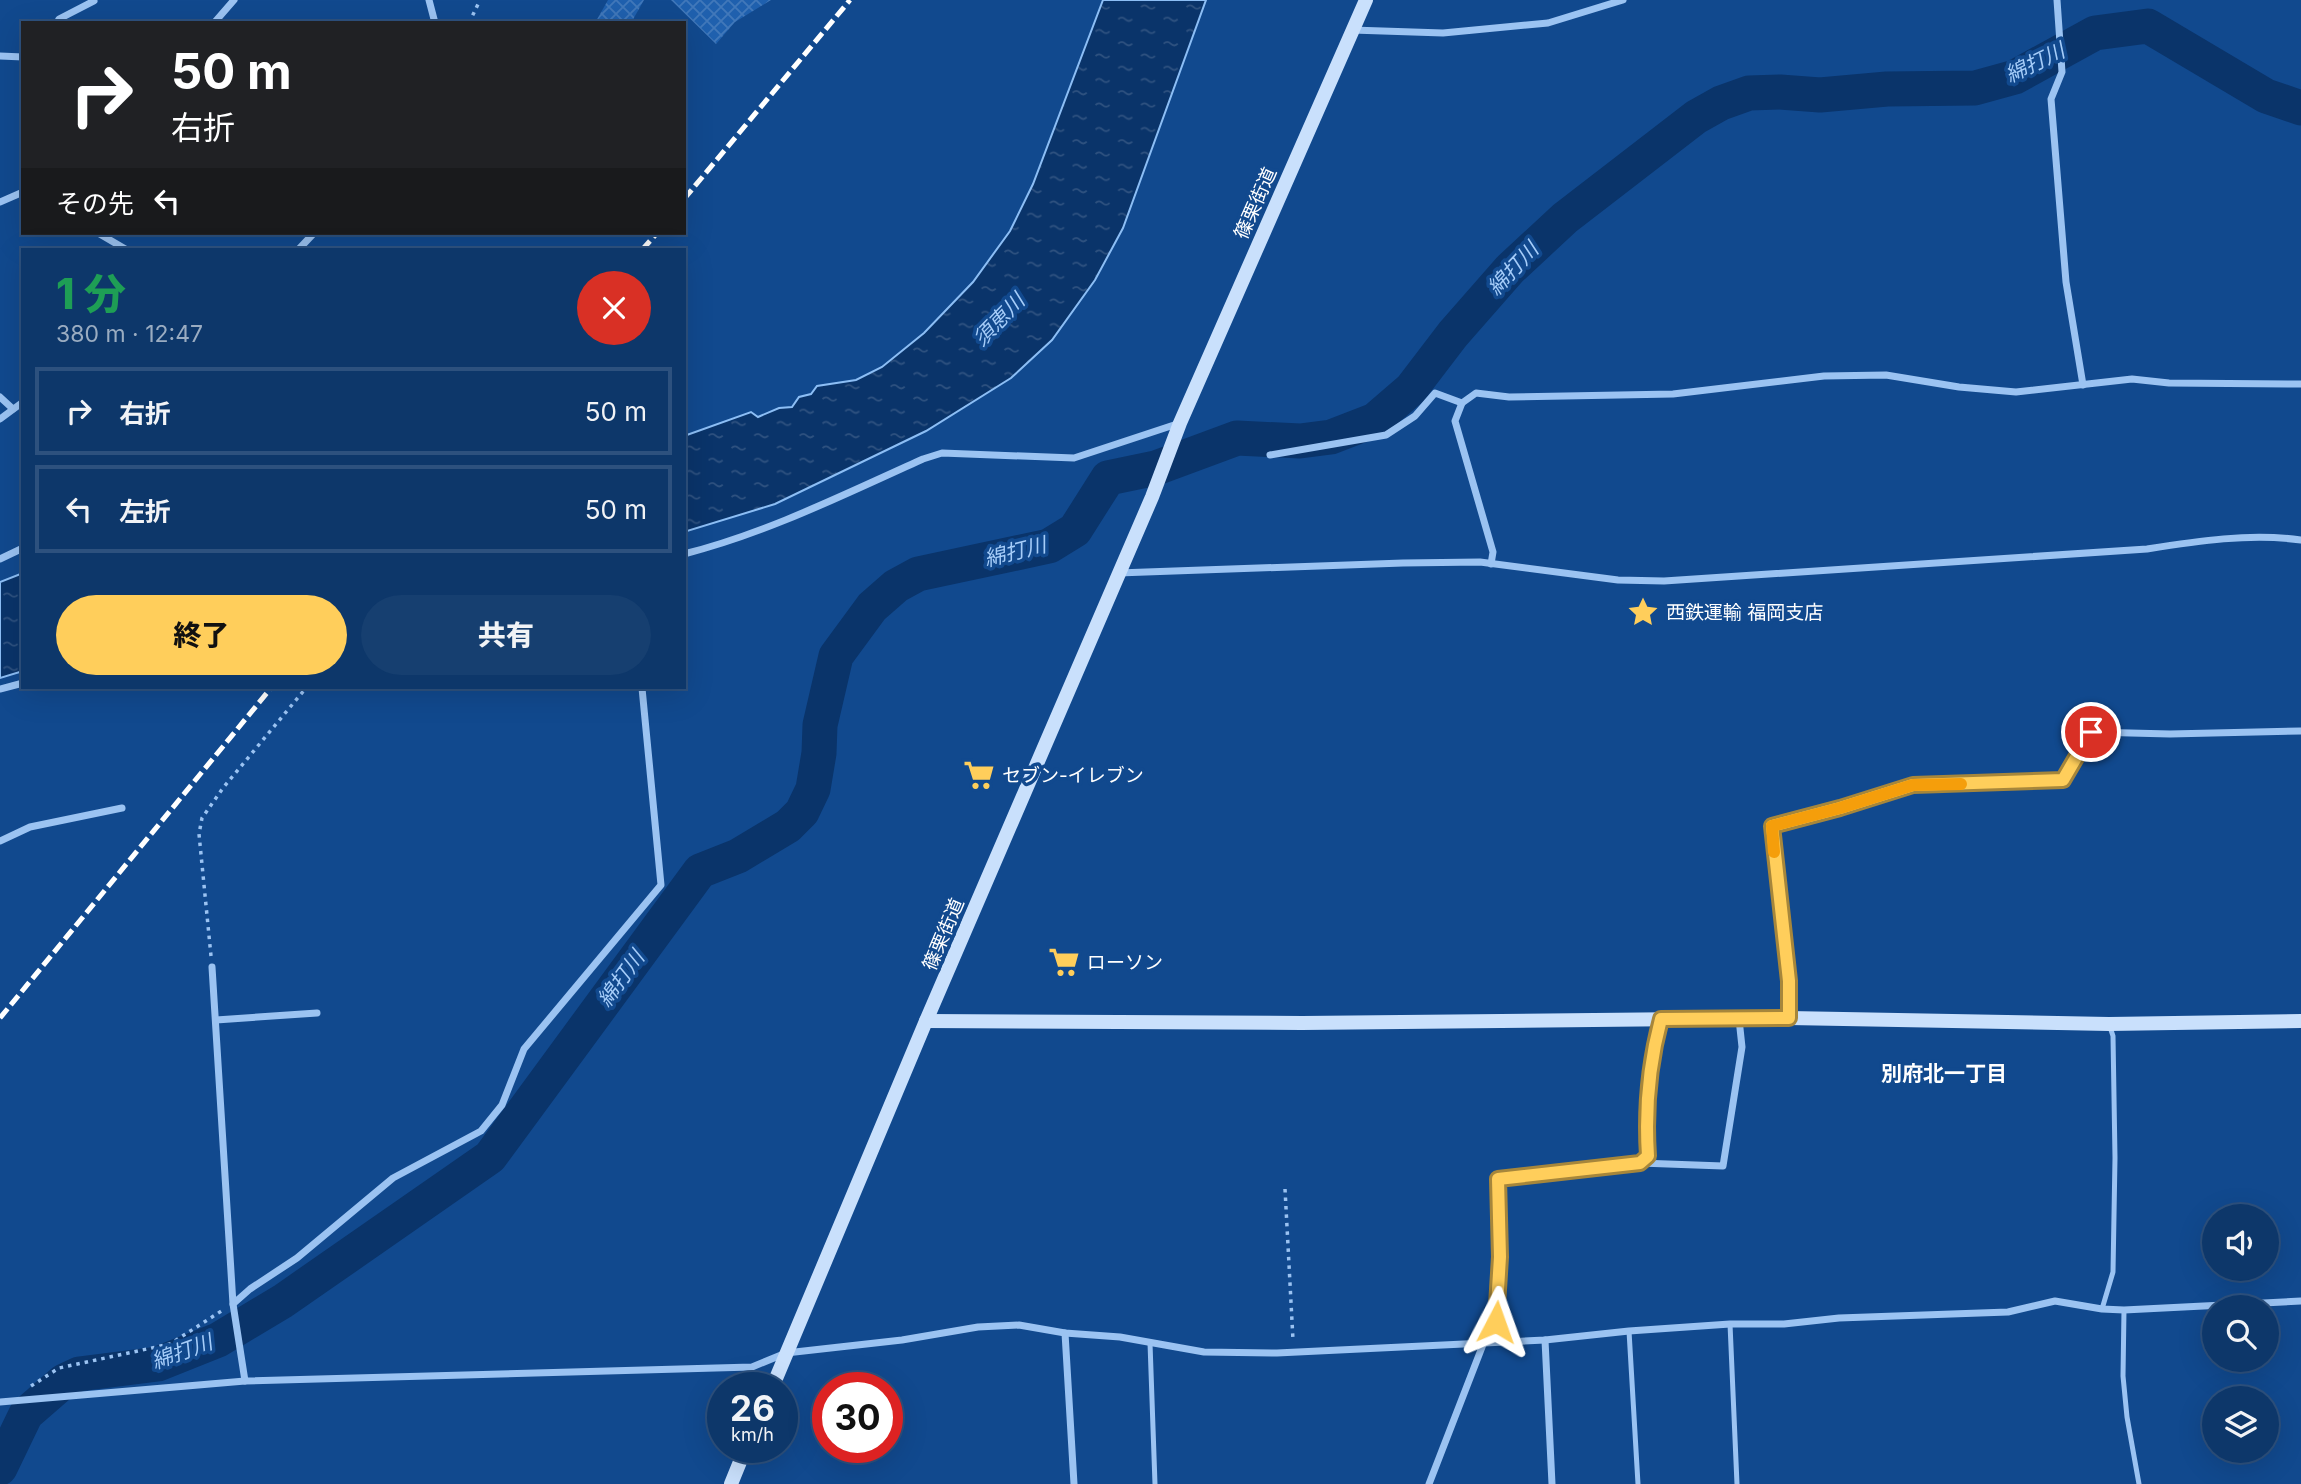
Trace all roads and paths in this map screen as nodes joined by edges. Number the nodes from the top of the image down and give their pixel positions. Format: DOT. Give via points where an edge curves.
graph roads {
  1 [pos="234,0"];
  2 [pos="429,0"];
  3 [pos="480,0"];
  4 [pos="1366,0"];
  5 [pos="1623,0"];
  6 [pos="2057,0"];
  7 [pos="94,1"];
  8 [pos="58,21"];
  9 [pos="216,21"];
  10 [pos="434,21"];
  11 [pos="470,21"];
  12 [pos="1352,30"];
  13 [pos="0,56"];
  14 [pos="21,57"];
  15 [pos="21,193"];
  16 [pos="0,202"];
  17 [pos="101,235"];
  18 [pos="124,248"];
  19 [pos="2301,384"];
  20 [pos="2083,386"];
  21 [pos="0,397"];
  22 [pos="21,403"];
  23 [pos="1462,403"];
  24 [pos="13,409"];
  25 [pos="0,419"];
  26 [pos="1180,422"];
  27 [pos="1270,456"];
  28 [pos="2301,540"];
  29 [pos="21,549"];
  30 [pos="686,553"];
  31 [pos="0,559"];
  32 [pos="1491,564"];
  33 [pos="1118,573"];
  34 [pos="21,684"];
  35 [pos="0,689"];
  36 [pos="305,689"];
  37 [pos="642,689"];
  38 [pos="2301,731"];
  39 [pos="2085,742"];
  40 [pos="1874,797"];
  41 [pos="122,808"];
  42 [pos="0,841"];
  43 [pos="212,967"];
  44 [pos="317,1013"];
  45 [pos="1789,1018"];
  46 [pos="1661,1019"];
  47 [pos="1739,1019"];
  48 [pos="216,1020"];
  49 [pos="926,1021"];
  50 [pos="2301,1021"];
  51 [pos="2109,1024"];
  52 [pos="1640,1163"];
  53 [pos="1285,1189"];
  54 [pos="2301,1301"];
  55 [pos="233,1304"];
  56 [pos="2102,1308"];
  57 [pos="2124,1310"];
  58 [pos="1730,1324"];
  59 [pos="1629,1331"];
  60 [pos="1065,1333"];
  61 [pos="1545,1340"];
  62 [pos="1484,1342"];
  63 [pos="1494,1342"];
  64 [pos="1150,1343"];
  65 [pos="1294,1352"];
  66 [pos="786,1353"];
  67 [pos="778,1372"];
  68 [pos="245,1381"];
  69 [pos="12,1400"];
  70 [pos="0,1402"];
  71 [pos="740,1463"];
  72 [pos="731,1484"];
  73 [pos="1074,1484"];
  74 [pos="1155,1484"];
  75 [pos="1429,1484"];
  76 [pos="1552,1484"];
  77 [pos="1638,1484"];
  78 [pos="1737,1484"];
  79 [pos="2139,1484"];
  1 -- 9 [label="street"];
  2 -- 10 [label="street"];
  3 -- 11 [label="path"];
  4 -- 12 [label="main road, 篠栗街道"];
  5 -- 12 [label="street" via="1548,23 1443,33"];
  6 -- 20 [label="street" via="2062,72 2051,99 2066,282"];
  7 -- 8 [label="street"];
  12 -- 26 [label="main road, 篠栗街道"];
  13 -- 14 [label="street"];
  15 -- 16 [label="street"];
  17 -- 18 [label="street"];
  19 -- 20 [label="street" via="2132,379"];
  20 -- 23 [label="street" via="2016,391 1886,374 1844,375 1673,394 1509,397 1476,393"];
  21 -- 24 [label="street"];
  22 -- 24 [label="street"];
  23 -- 27 [label="street" via="1435,393 1415,416 1386,435"];
  23 -- 32 [label="street" via="1455,421 1493,552"];
  24 -- 25 [label="street"];
  26 -- 30 [label="street" via="1074,458 942,453 726,543"];
  26 -- 33 [label="main road, 篠栗街道"];
  28 -- 32 [label="street" via="2211,540 2147,549 1664,581 1618,580"];
  29 -- 31 [label="street"];
  32 -- 33 [label="street"];
  33 -- 49 [label="main road, 篠栗街道"];
  34 -- 35 [label="street"];
  36 -- 43 [label="path" via="202,818 199,834"];
  37 -- 55 [label="street" via="661,885 524,1049 502,1105 481,1131 393,1178 298,1258"];
  38 -- 39 [label="street" via="2091,732"];
  39 -- 40 [label="lane" via="2063,780 1913,785"];
  40 -- 45 [label="street" via="1772,826"];
  41 -- 42 [label="street" via="30,827"];
  43 -- 48 [label="street"];
  44 -- 48 [label="street"];
  45 -- 47 [label="main road"];
  45 -- 51 [label="main road"];
  46 -- 47 [label="main road"];
  46 -- 49 [label="main road"];
  46 -- 52 [label="street" via="1645,1117 1648,1156"];
  47 -- 52 [label="street" via="1742,1047 1723,1166"];
  48 -- 55 [label="street"];
  49 -- 66 [label="main road, 篠栗街道"];
  50 -- 51 [label="main road"];
  51 -- 56 [label="lane" via="2115,1144 2113,1272"];
  52 -- 63 [label="street" via="1498,1179 1500,1257"];
  53 -- 65 [label="path"];
  54 -- 57 [label="street"];
  55 -- 68 [label="street"];
  55 -- 69 [label="path" via="170,1343 59,1367"];
  56 -- 57 [label="street"];
  56 -- 58 [label="street" via="2055,1300 2008,1312"];
  57 -- 79 [label="lane" via="2123,1376"];
  58 -- 59 [label="street"];
  58 -- 78 [label="lane"];
  59 -- 61 [label="street"];
  59 -- 77 [label="lane"];
  60 -- 64 [label="street"];
  60 -- 66 [label="street" via="1019,1325 978,1327"];
  60 -- 73 [label="street"];
  61 -- 63 [label="street"];
  61 -- 76 [label="street"];
  62 -- 63 [label="street"];
  62 -- 65 [label="street"];
  62 -- 75 [label="street"];
  64 -- 65 [label="street" via="1204,1352"];
  64 -- 74 [label="lane"];
  66 -- 67 [label="main road, 篠栗街道"];
  66 -- 68 [label="street" via="752,1367"];
  68 -- 69 [label="street"];
  69 -- 70 [label="street"];
  71 -- 72 [label="main road"];
}
